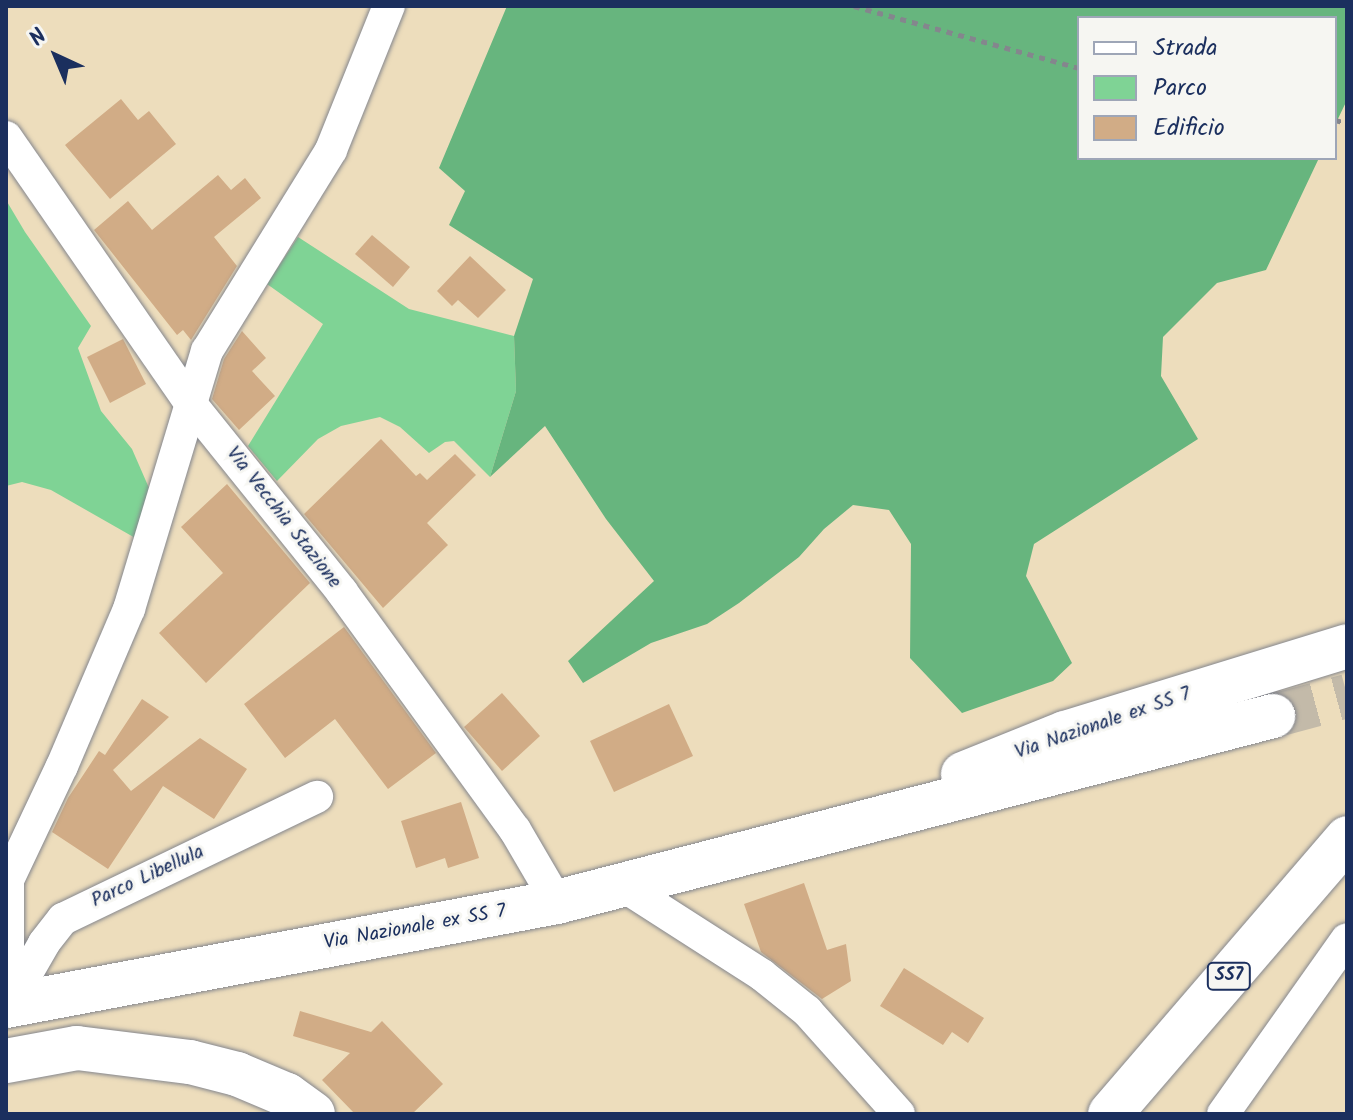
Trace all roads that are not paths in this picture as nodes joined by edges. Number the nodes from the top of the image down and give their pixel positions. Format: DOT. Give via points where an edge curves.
graph roads {
  1 [pos="389,6"];
  2 [pos="6,137"];
  3 [pos="191,404"];
  4 [pos="1347,646"];
  5 [pos="1273,716"];
  6 [pos="317,797"];
  7 [pos="821,836"];
  8 [pos="1347,838"];
  9 [pos="625,887"];
  10 [pos="557,902"];
  11 [pos="1347,939"];
  12 [pos="16,1003"];
  13 [pos="6,1061"];
  14 [pos="313,1114"];
  15 [pos="899,1114"];
  16 [pos="1110,1114"];
  17 [pos="1223,1114"];
  1 -- 3 [label="street" via="331,150 207,351"];
  2 -- 3 [label="street, Via Vecchia Stazione"];
  3 -- 10 [label="street, Via Vecchia Stazione" via="342,592 515,830"];
  3 -- 12 [label="street" via="129,609 8,880 8,973"];
  4 -- 7 [label="street, Via Nazionale ex SS 7" via="1065,733"];
  5 -- 7 [label="street, Via Nazionale ex SS 7"];
  6 -- 12 [label="street, Parco Libellula" via="63,919 27,973"];
  7 -- 9 [label="street, Via Nazionale ex SS 7"];
  8 -- 16 [label="street, SS7"];
  9 -- 10 [label="street, Via Nazionale ex SS 7"];
  9 -- 15 [label="street" via="762,975 807,1011"];
  10 -- 12 [label="street, Via Nazionale ex SS 7"];
  11 -- 17 [label="street"];
  13 -- 14 [label="street" via="77,1048 190,1062 287,1095"];
}
